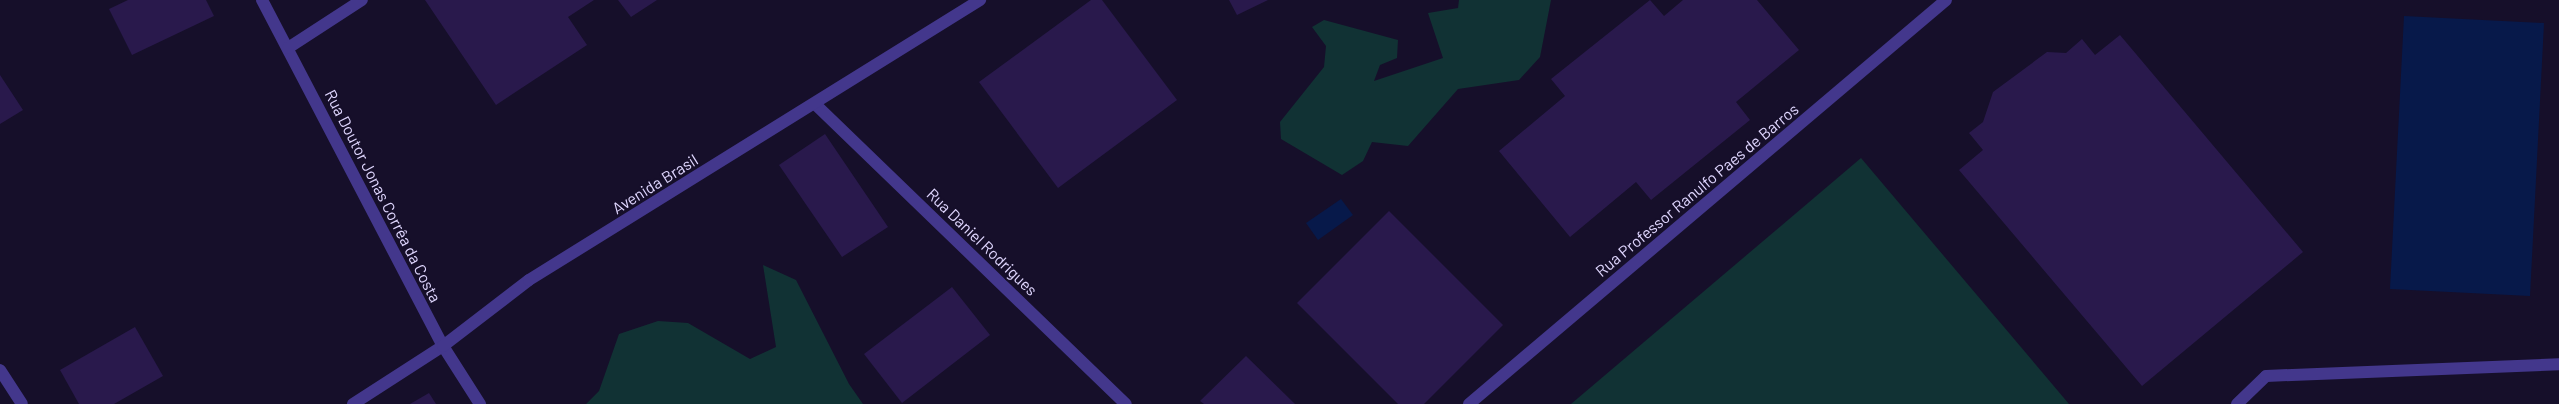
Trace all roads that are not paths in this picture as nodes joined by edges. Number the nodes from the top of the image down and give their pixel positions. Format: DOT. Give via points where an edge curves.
graph roads {
  1 [pos="262,0"];
  2 [pos="362,0"];
  3 [pos="980,0"];
  4 [pos="1946,0"];
  5 [pos="288,48"];
  6 [pos="815,104"];
  7 [pos="443,346"];
  8 [pos="2559,364"];
  9 [pos="0,370"];
  10 [pos="22,404"];
  11 [pos="353,404"];
  12 [pos="480,404"];
  13 [pos="1126,404"];
  14 [pos="1469,404"];
  15 [pos="2237,404"];
  1 -- 5 [label="street, Rua Doutor Jonas Corrêa da Costa"];
  2 -- 5 [label="street"];
  3 -- 6 [label="street, Avenida Brasil"];
  4 -- 14 [label="street, Rua Professor Ranulfo Paes de Barros"];
  5 -- 7 [label="street, Rua Doutor Jonas Corrêa da Costa"];
  6 -- 7 [label="street, Avenida Brasil" via="529,280"];
  6 -- 13 [label="street, Rua Daniel Rodrigues"];
  7 -- 11 [label="street, Avenida Brasil"];
  7 -- 12 [label="street, Rua Doutor Jonas Corrêa da Costa"];
  8 -- 15 [label="street" via="2266,376"];
  9 -- 10 [label="street"];
}
